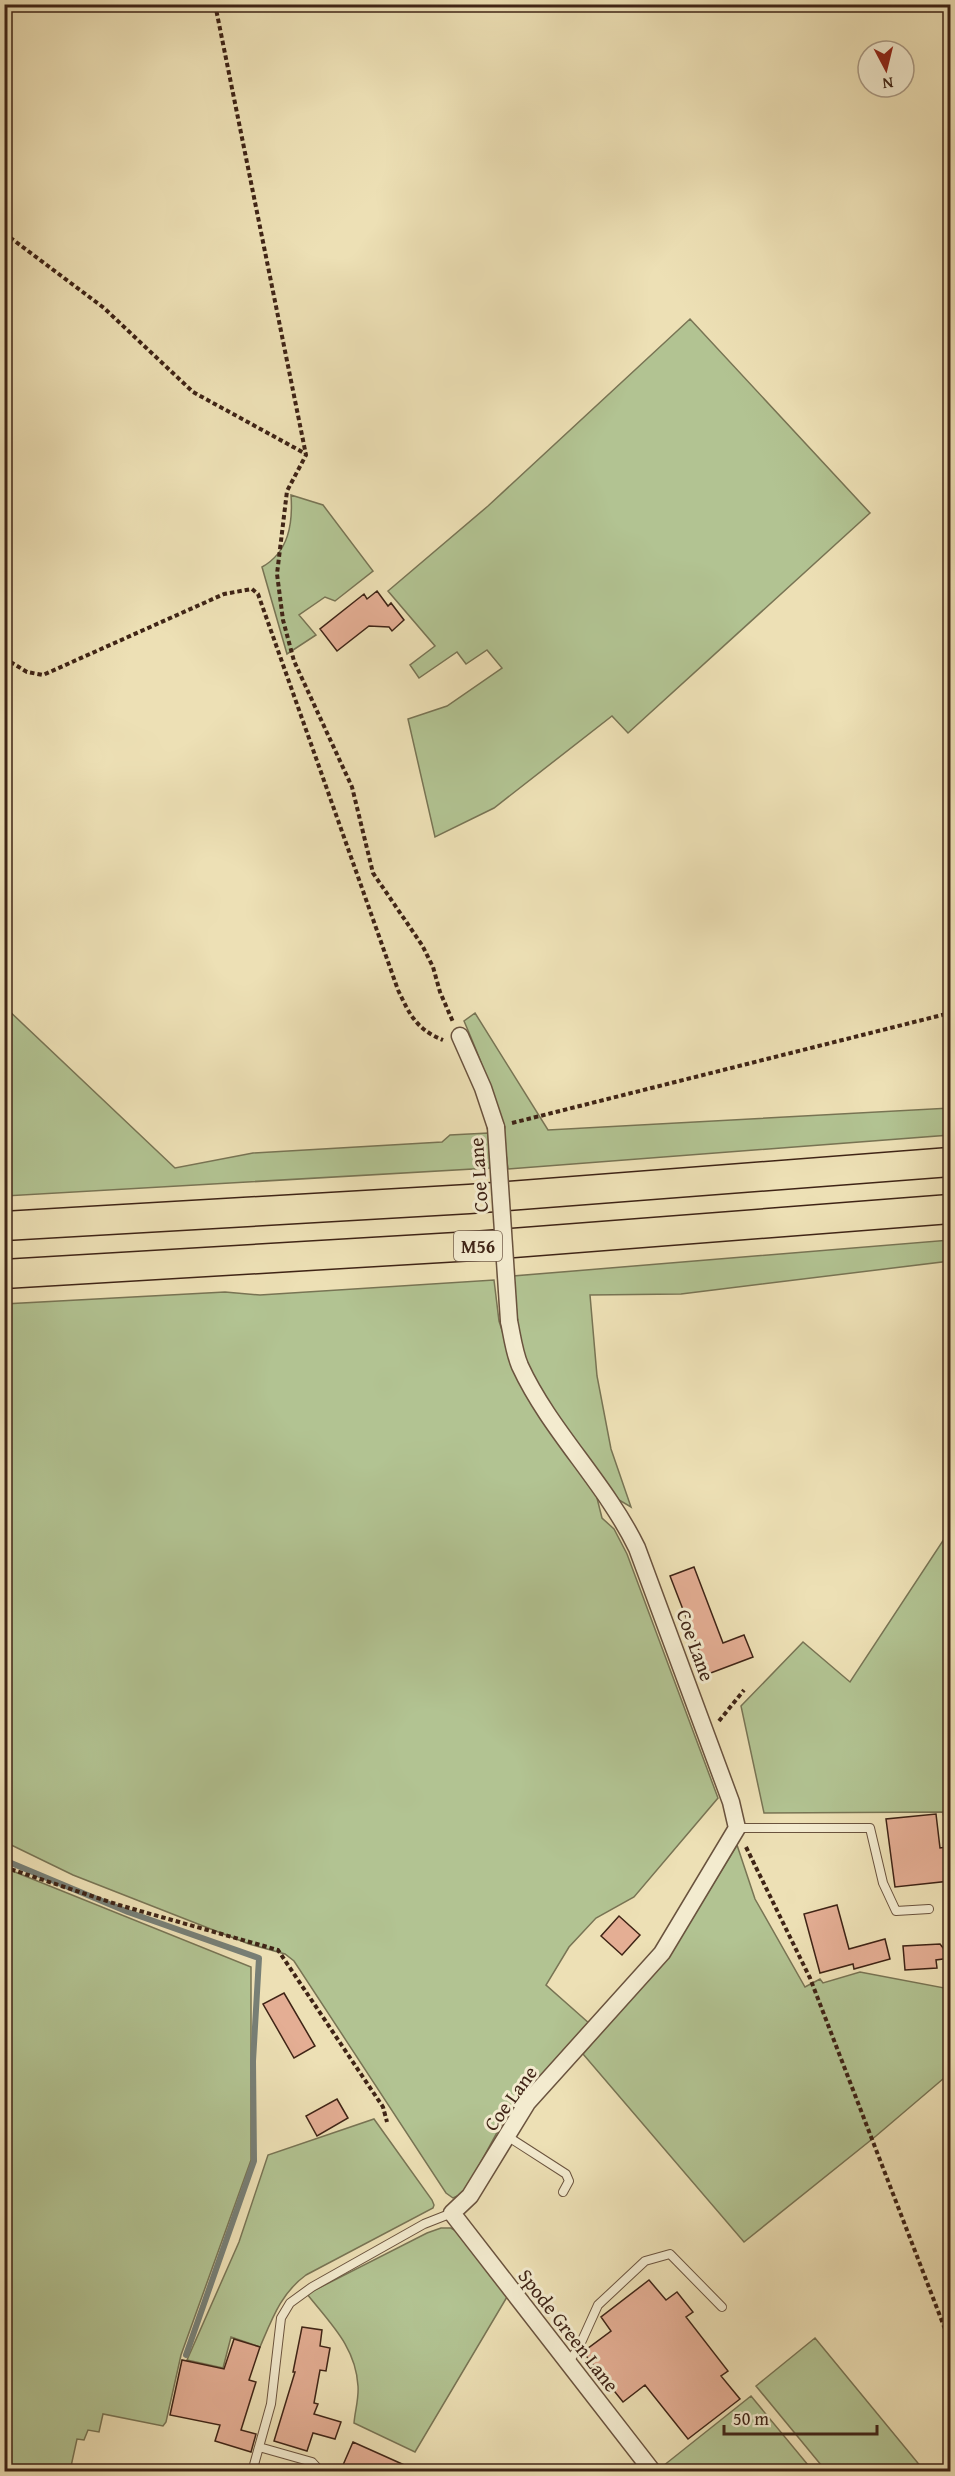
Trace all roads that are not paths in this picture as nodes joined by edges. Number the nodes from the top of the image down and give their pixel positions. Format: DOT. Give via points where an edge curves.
graph roads {
  1 [pos="461,1038"];
  2 [pos="951,1162"];
  3 [pos="951,1209"];
  4 [pos="4,1226"];
  5 [pos="4,1274"];
  6 [pos="737,1828"];
  7 [pos="929,1909"];
  8 [pos="507,2136"];
  9 [pos="563,2192"];
  10 [pos="452,2213"];
  11 [pos="722,2307"];
  12 [pos="567,2364"];
  13 [pos="259,2447"];
  14 [pos="103,2469"];
  15 [pos="116,2472"];
  16 [pos="252,2472"];
  17 [pos="321,2472"];
  18 [pos="653,2472"];
  1 -- 6 [label="street, Coe Lane, bridge" via="496,1127 509,1321 519,1363 541,1405 623,1520 637,1548 715,1756"];
  2 -- 4 [label="highway" via="469,1199"];
  3 -- 5 [label="highway, M56" via="474,1246"];
  6 -- 7 [label="lane" via="870,1828 883,1883 896,1911"];
  6 -- 8 [label="street, Coe Lane" via="662,1953 527,2103"];
  8 -- 9 [label="lane" via="567,2174 569,2181"];
  8 -- 10 [label="street, Coe Lane" via="470,2196"];
  10 -- 12 [label="street, Spode Green Lane"];
  10 -- 13 [label="lane" via="424,2224 290,2303 281,2318 272,2404"];
  11 -- 12 [label="lane" via="670,2254 645,2261 598,2305"];
  12 -- 18 [label="street, Spode Green Lane"];
  13 -- 16 [label="lane"];
  13 -- 17 [label="lane" via="312,2462"];
  14 -- 15 [label="lane"];
}
